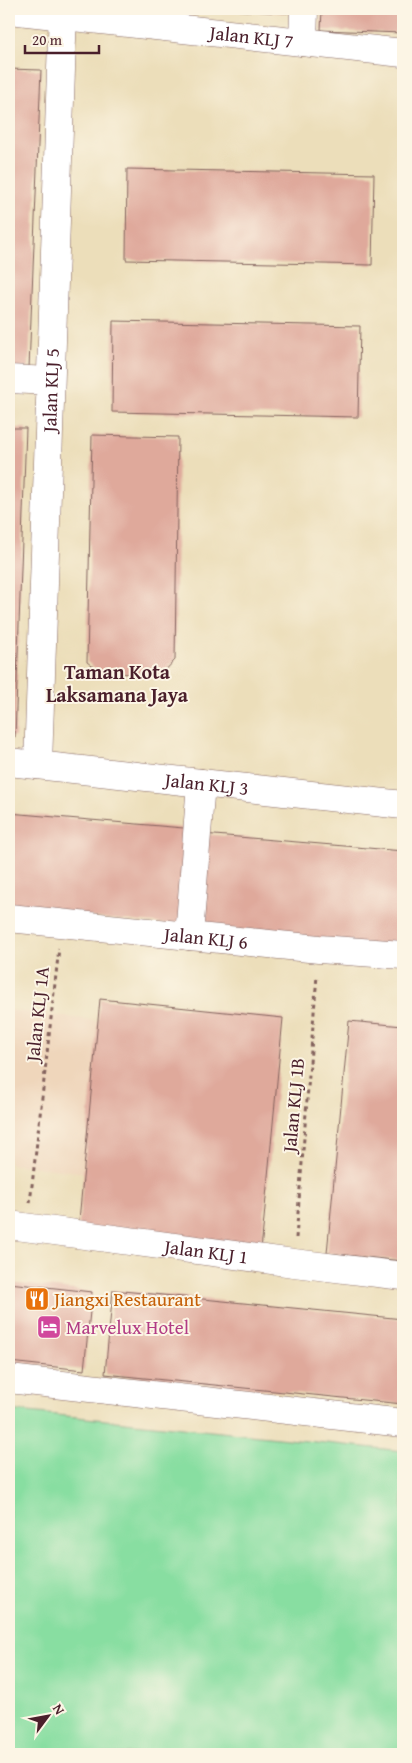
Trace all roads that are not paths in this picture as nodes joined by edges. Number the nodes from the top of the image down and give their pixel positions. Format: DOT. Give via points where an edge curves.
graph roads {
  1 [pos="304,9"];
  2 [pos="9,10"];
  3 [pos="63,12"];
  4 [pos="176,19"];
  5 [pos="303,42"];
  6 [pos="403,53"];
  7 [pos="9,379"];
  8 [pos="50,381"];
  9 [pos="9,762"];
  10 [pos="38,765"];
  11 [pos="201,783"];
  12 [pos="403,805"];
  13 [pos="9,918"];
  14 [pos="189,936"];
  15 [pos="403,955"];
  16 [pos="18,1226"];
  17 [pos="403,1276"];
  18 [pos="9,1379"];
  19 [pos="403,1422"];
  1 -- 5 [label="street"];
  2 -- 3 [label="street, Jalan KLJ 7"];
  3 -- 4 [label="street, Jalan KLJ 7"];
  3 -- 8 [label="street, Jalan KLJ 5"];
  4 -- 5 [label="street, Jalan KLJ 7"];
  5 -- 6 [label="street, Jalan KLJ 7"];
  7 -- 8 [label="street"];
  8 -- 10 [label="street, Jalan KLJ 5"];
  9 -- 10 [label="street, Jalan KLJ 3"];
  10 -- 11 [label="street, Jalan KLJ 3"];
  11 -- 12 [label="street, Jalan KLJ 3"];
  11 -- 14 [label="street"];
  13 -- 14 [label="street, Jalan KLJ 6"];
  14 -- 15 [label="street, Jalan KLJ 6"];
  16 -- 17 [label="street, Jalan KLJ 1"];
  18 -- 19 [label="street"];
}
